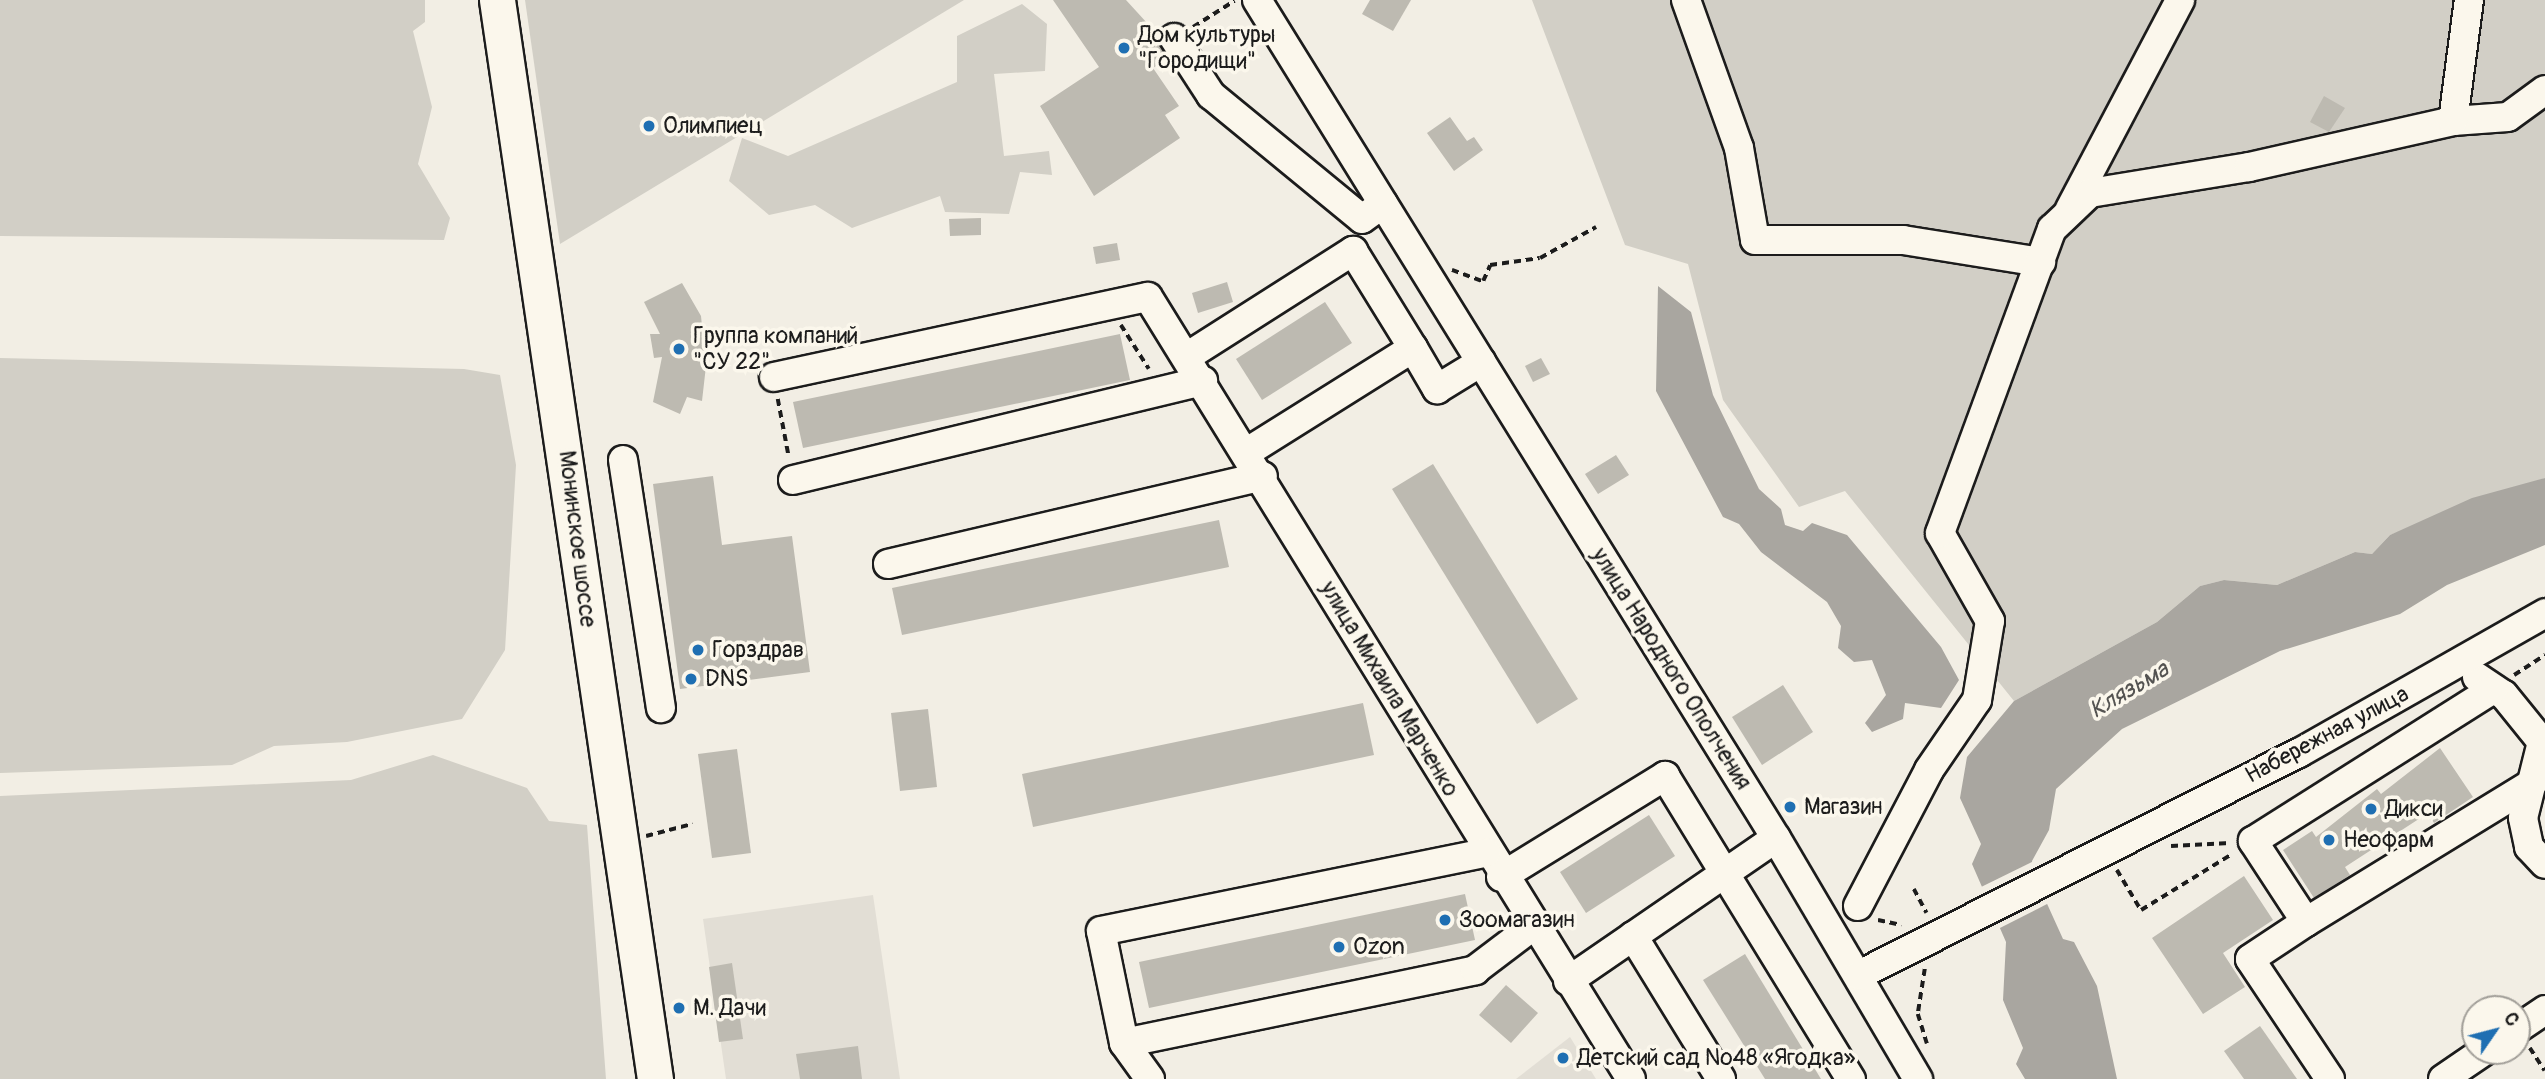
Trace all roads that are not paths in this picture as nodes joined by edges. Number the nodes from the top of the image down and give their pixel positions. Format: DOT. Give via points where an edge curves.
graph roads {
  1 [pos="497,0"];
  2 [pos="1258,0"];
  3 [pos="1686,0"];
  4 [pos="2179,0"];
  5 [pos="2469,0"];
  6 [pos="1174,38"];
  7 [pos="2545,90"];
  8 [pos="2453,121"];
  9 [pos="1383,204"];
  10 [pos="2067,215"];
  11 [pos="2041,262"];
  12 [pos="1413,348"];
  13 [pos="1188,356"];
  14 [pos="1480,362"];
  15 [pos="774,377"];
  16 [pos="1203,380"];
  17 [pos="1247,453"];
  18 [pos="624,460"];
  19 [pos="1263,476"];
  20 [pos="793,480"];
  21 [pos="888,564"];
  22 [pos="2545,613"];
  23 [pos="2459,663"];
  24 [pos="2493,689"];
  25 [pos="661,708"];
  26 [pos="2533,783"];
  27 [pos="1776,838"];
  28 [pos="1486,853"];
  29 [pos="2545,864"];
  30 [pos="1725,873"];
  31 [pos="1502,877"];
  32 [pos="1858,906"];
  33 [pos="2306,922"];
  34 [pos="1533,926"];
  35 [pos="1633,936"];
  36 [pos="1859,975"];
  37 [pos="1568,981"];
  38 [pos="1125,1043"];
  39 [pos="2464,1065"];
  40 [pos="655,1079"];
  41 [pos="1150,1079"];
  42 [pos="1631,1079"];
  43 [pos="1721,1079"];
  44 [pos="1851,1079"];
  45 [pos="1918,1079"];
  46 [pos="2330,1079"];
  47 [pos="2443,1079"];
  1 -- 40 [label="main road, Монинское шоссе"];
  2 -- 9 [label="street, улица Народного Ополчения"];
  3 -- 11 [label="street" via="1739,148 1755,240 1903,240"];
  4 -- 10 [label="street"];
  5 -- 8 [label="street"];
  6 -- 9 [label="street" via="1211,95 1362,219"];
  7 -- 8 [label="street" via="2508,117"];
  8 -- 10 [label="street" via="2249,167 2090,193"];
  9 -- 14 [label="street, улица Народного Ополчения"];
  10 -- 11 [label="street" via="2052,229"];
  11 -- 32 [label="street" via="1940,533 1990,621 1977,700 1929,770"];
  12 -- 13 [label="street" via="1353,251"];
  12 -- 14 [label="street" via="1437,389"];
  12 -- 17 [label="street"];
  13 -- 15 [label="street, улица Михаила Марченко" via="1148,297"];
  13 -- 16 [label="street, улица Михаила Марченко"];
  14 -- 27 [label="street, улица Народного Ополчения"];
  16 -- 17 [label="street, улица Михаила Марченко"];
  16 -- 20 [label="street"];
  17 -- 19 [label="street, улица Михаила Марченко"];
  18 -- 25 [label="street"];
  19 -- 21 [label="street"];
  19 -- 28 [label="street, улица Михаила Марченко"];
  22 -- 23 [label="street, Набережная улица"];
  23 -- 24 [label="street"];
  23 -- 36 [label="street, Набережная улица" via="2108,853"];
  24 -- 26 [label="street" via="2542,742"];
  24 -- 33 [label="street" via="2253,841"];
  26 -- 29 [label="street" via="2523,818 2529,847"];
  26 -- 33 [label="street"];
  27 -- 30 [label="street"];
  27 -- 36 [label="street, улица Народного Ополчения"];
  28 -- 31 [label="street, улица Михаила Марченко"];
  28 -- 38 [label="street" via="1101,931"];
  30 -- 31 [label="street" via="1665,776"];
  30 -- 35 [label="street"];
  30 -- 44 [label="street"];
  31 -- 34 [label="street, улица Михаила Марченко"];
  33 -- 46 [label="street" via="2250,959"];
  34 -- 37 [label="street, улица Михаила Марченко"];
  34 -- 38 [label="street" via="1475,970"];
  35 -- 37 [label="street"];
  35 -- 43 [label="street"];
  36 -- 45 [label="street, улица Народного Ополчения"];
  37 -- 42 [label="street, улица Михаила Марченко"];
  38 -- 41 [label="street"];
  39 -- 47 [label="street"];
}
